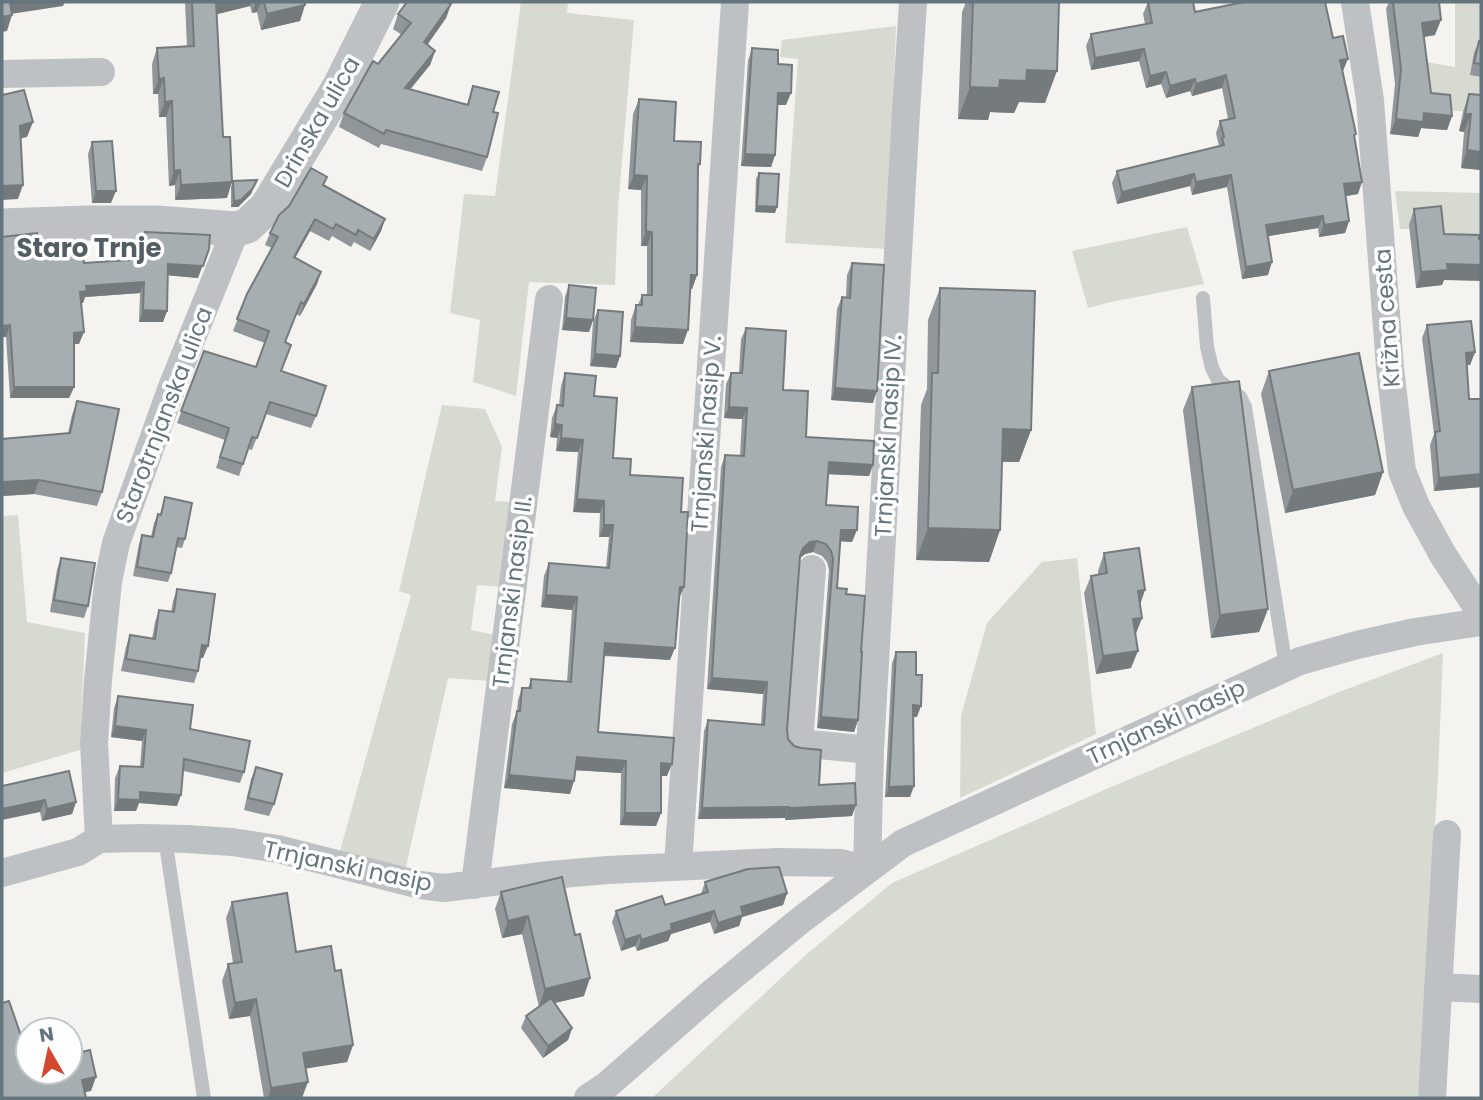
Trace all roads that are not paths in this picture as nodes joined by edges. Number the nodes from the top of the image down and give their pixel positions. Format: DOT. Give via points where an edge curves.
graph roads {
  1 [pos="382,2"];
  2 [pos="735,2"];
  3 [pos="914,2"];
  4 [pos="1355,2"];
  5 [pos="101,72"];
  6 [pos="2,74"];
  7 [pos="2,226"];
  8 [pos="236,229"];
  9 [pos="1203,298"];
  10 [pos="549,299"];
  11 [pos="812,569"];
  12 [pos="1477,601"];
  13 [pos="1481,622"];
  14 [pos="1286,668"];
  15 [pos="870,750"];
  16 [pos="1447,834"];
  17 [pos="165,838"];
  18 [pos="99,839"];
  19 [pos="678,866"];
  20 [pos="867,870"];
  21 [pos="2,873"];
  22 [pos="475,885"];
  23 [pos="1438,987"];
  24 [pos="1481,989"];
  25 [pos="204,1098"];
  26 [pos="588,1098"];
  27 [pos="1432,1098"];
  1 -- 8 [label="street, Drinska ulica" via="340,86 267,207 247,226"];
  2 -- 19 [label="street, Trnjanski nasip V."];
  3 -- 15 [label="street, Trnjanski nasip IV."];
  4 -- 12 [label="street, Križna cesta" via="1370,100 1402,471 1443,555"];
  5 -- 6 [label="street"];
  7 -- 8 [label="street" via="157,223"];
  8 -- 18 [label="street, Starotrnjanska ulica" via="116,543 97,680 94,743"];
  9 -- 14 [label="lane" via="1213,368 1218,380 1240,397 1245,407"];
  10 -- 22 [label="street, Trnjanski nasip II."];
  11 -- 15 [label="street" via="799,743"];
  13 -- 14 [label="street, Trnjanski nasip" via="1357,645"];
  14 -- 20 [label="street, Trnjanski nasip" via="903,843"];
  15 -- 20 [label="street, Trnjanski nasip IV."];
  16 -- 23 [label="street"];
  17 -- 18 [label="street, Trnjanski nasip"];
  17 -- 22 [label="street, Trnjanski nasip" via="278,849 444,888"];
  17 -- 25 [label="lane"];
  18 -- 21 [label="street, Trnjanski nasip" via="78,852"];
  19 -- 20 [label="street, Trnjanski nasip" via="816,862"];
  19 -- 22 [label="street, Trnjanski nasip"];
  20 -- 26 [label="street, Trnjanski nasip"];
  23 -- 24 [label="street"];
  23 -- 27 [label="street"];
}
